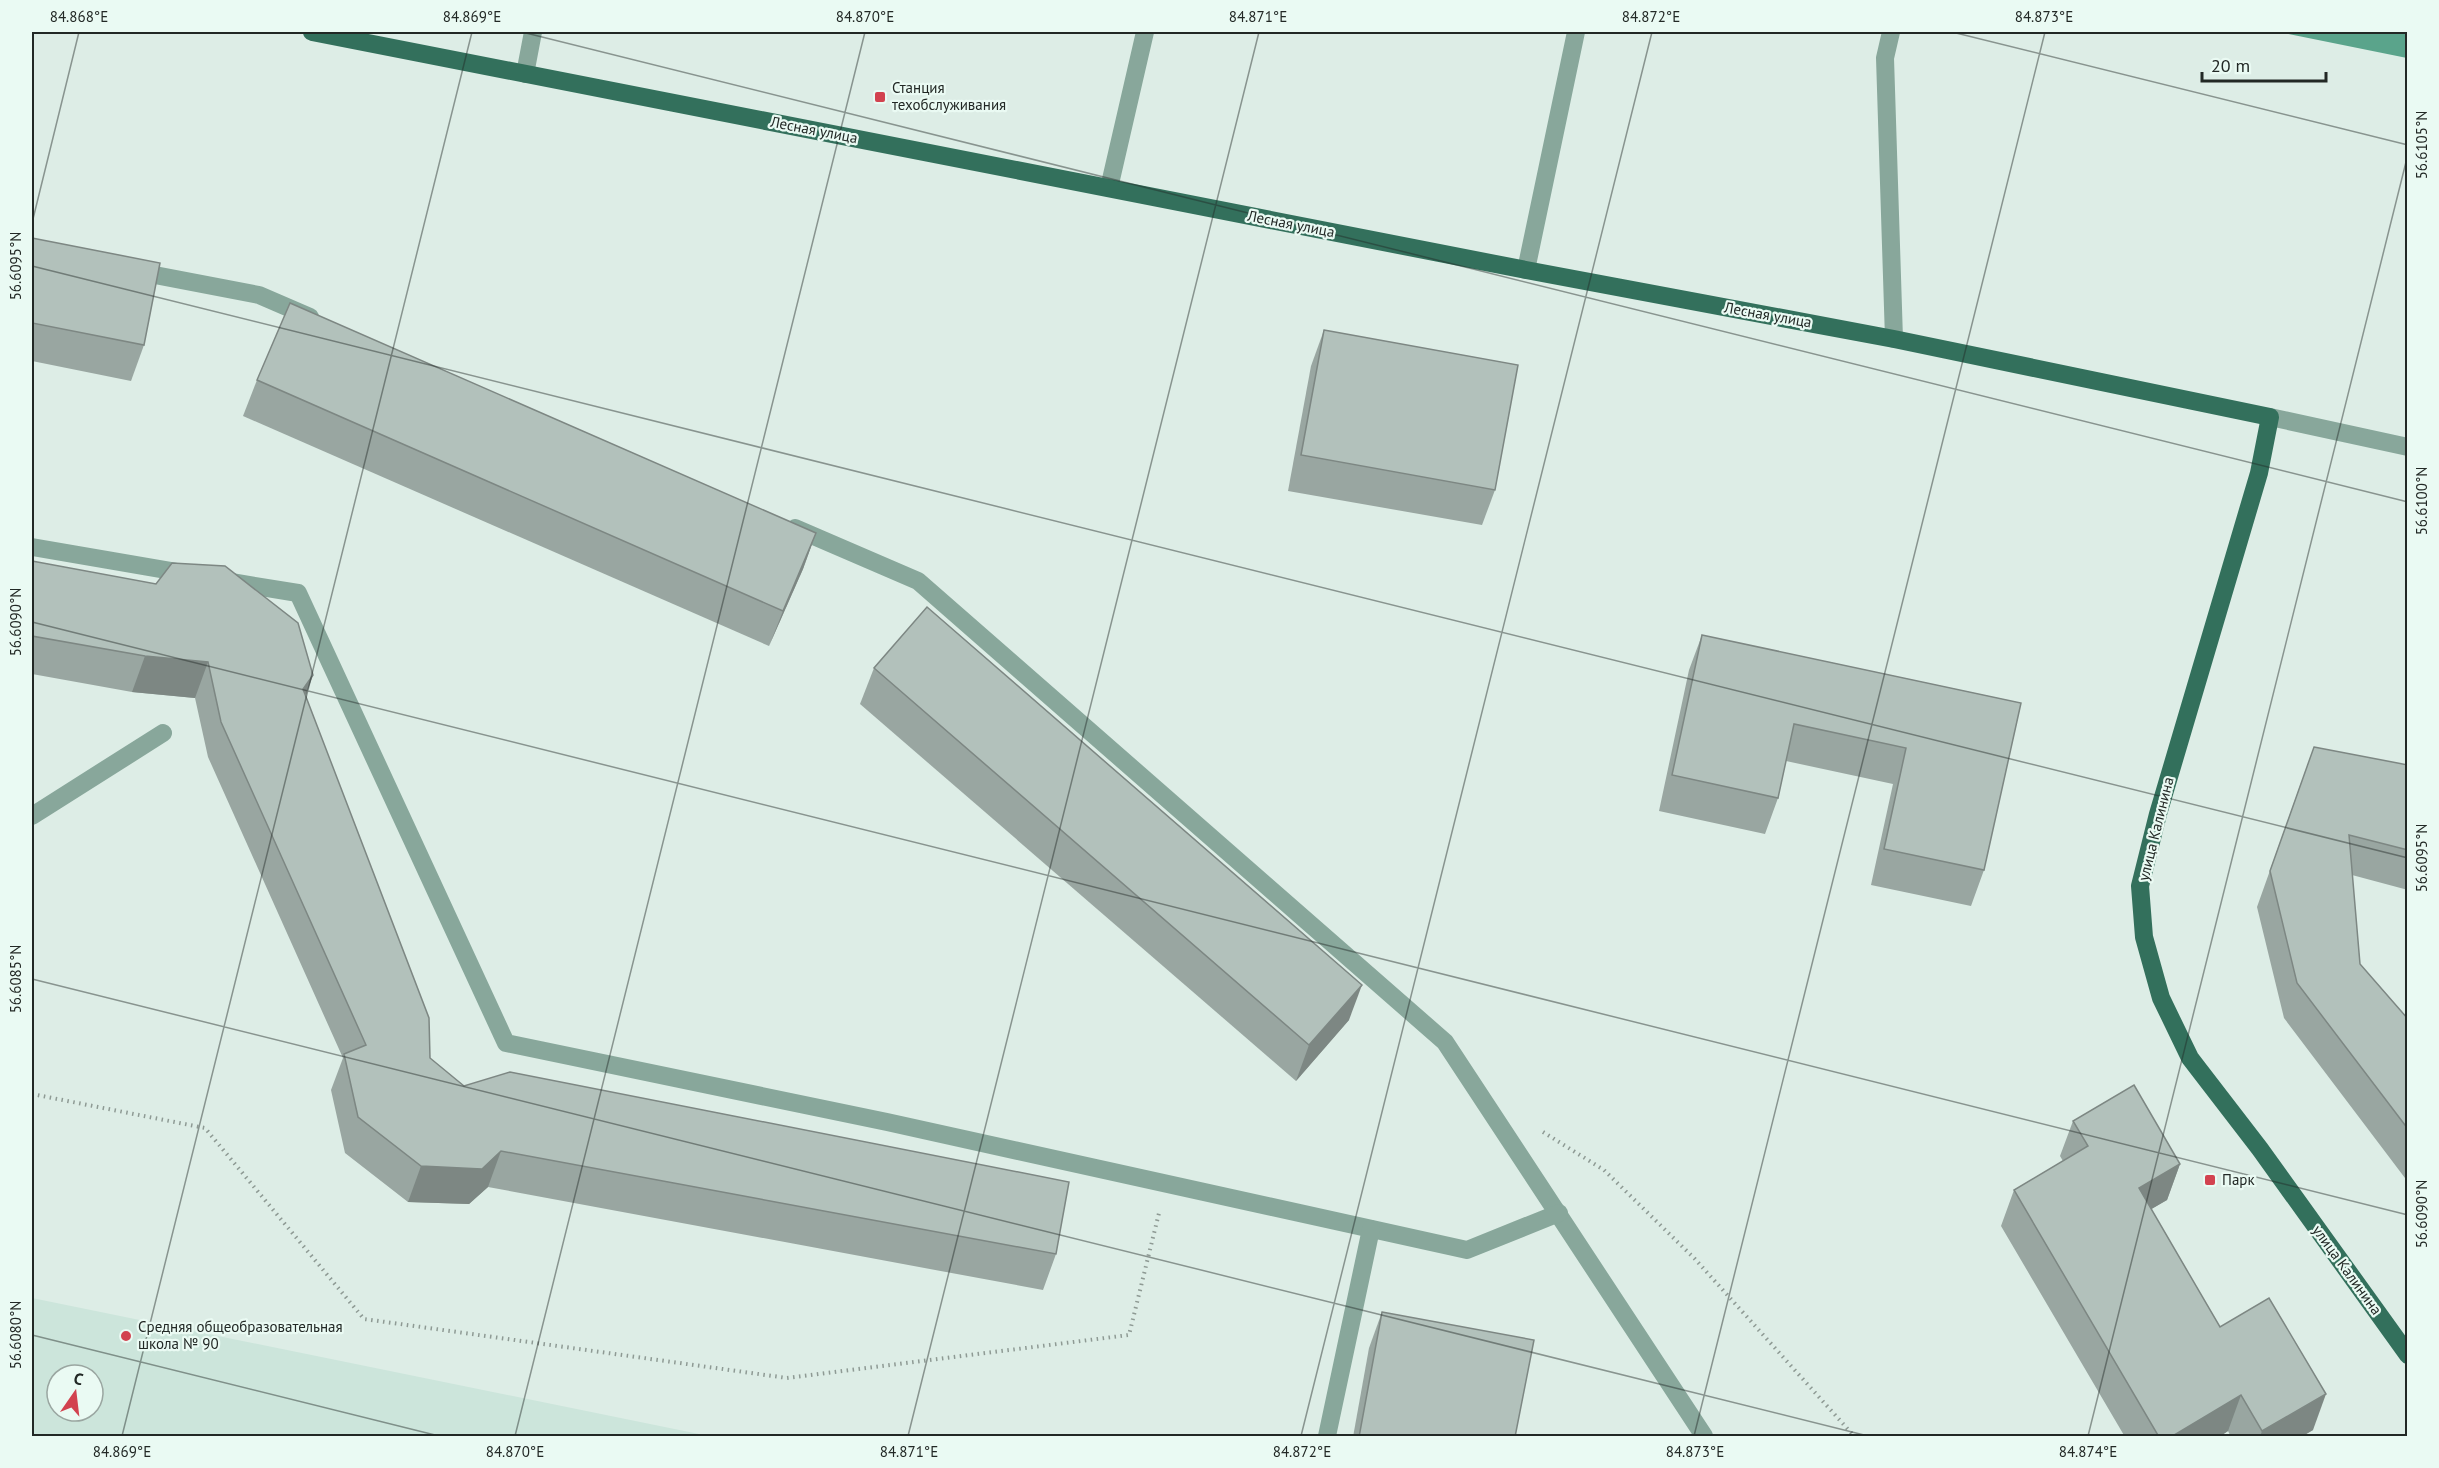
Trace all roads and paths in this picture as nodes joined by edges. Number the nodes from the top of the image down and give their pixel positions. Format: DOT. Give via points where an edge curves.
graph roads {
  1 [pos="323,32"];
  2 [pos="533,32"];
  3 [pos="1145,32"];
  4 [pos="1576,32"];
  5 [pos="1891,32"];
  6 [pos="525,74"];
  7 [pos="1109,188"];
  8 [pos="111,266"];
  9 [pos="1526,270"];
  10 [pos="325,323"];
  11 [pos="1894,339"];
  12 [pos="2270,417"];
  13 [pos="2408,447"];
  14 [pos="775,519"];
  15 [pos="32,547"];
  16 [pos="163,733"];
  17 [pos="32,816"];
  18 [pos="32,1094"];
  19 [pos="1536,1128"];
  20 [pos="1166,1184"];
  21 [pos="1559,1213"];
  22 [pos="1371,1229"];
  23 [pos="2408,1355"];
  24 [pos="1327,1437"];
  25 [pos="1704,1437"];
  26 [pos="1854,1437"];
  1 -- 6 [label="main road, Лесная улица"];
  2 -- 6 [label="street"];
  3 -- 7 [label="street"];
  4 -- 9 [label="street"];
  5 -- 11 [label="street" via="1885,58"];
  6 -- 7 [label="main road, Лесная улица"];
  7 -- 9 [label="main road, Лесная улица"];
  8 -- 10 [label="street" via="259,295"];
  9 -- 11 [label="main road, Лесная улица"];
  11 -- 12 [label="main road, Лесная улица"];
  12 -- 13 [label="street"];
  12 -- 23 [label="main road, улица Калинина" via="2259,473 2140,886 2144,937 2161,998 2190,1058"];
  14 -- 21 [label="street" via="918,581 1445,1042"];
  15 -- 20 [label="street" via="298,593 506,1043"];
  16 -- 17 [label="street"];
  18 -- 20 [label="path" via="205,1128 364,1320 787,1378 1129,1335"];
  19 -- 26 [label="path" via="1604,1170 1695,1258"];
  20 -- 22 [label="street"];
  21 -- 22 [label="street" via="1467,1250"];
  21 -- 25 [label="street"];
  22 -- 24 [label="street"];
}
